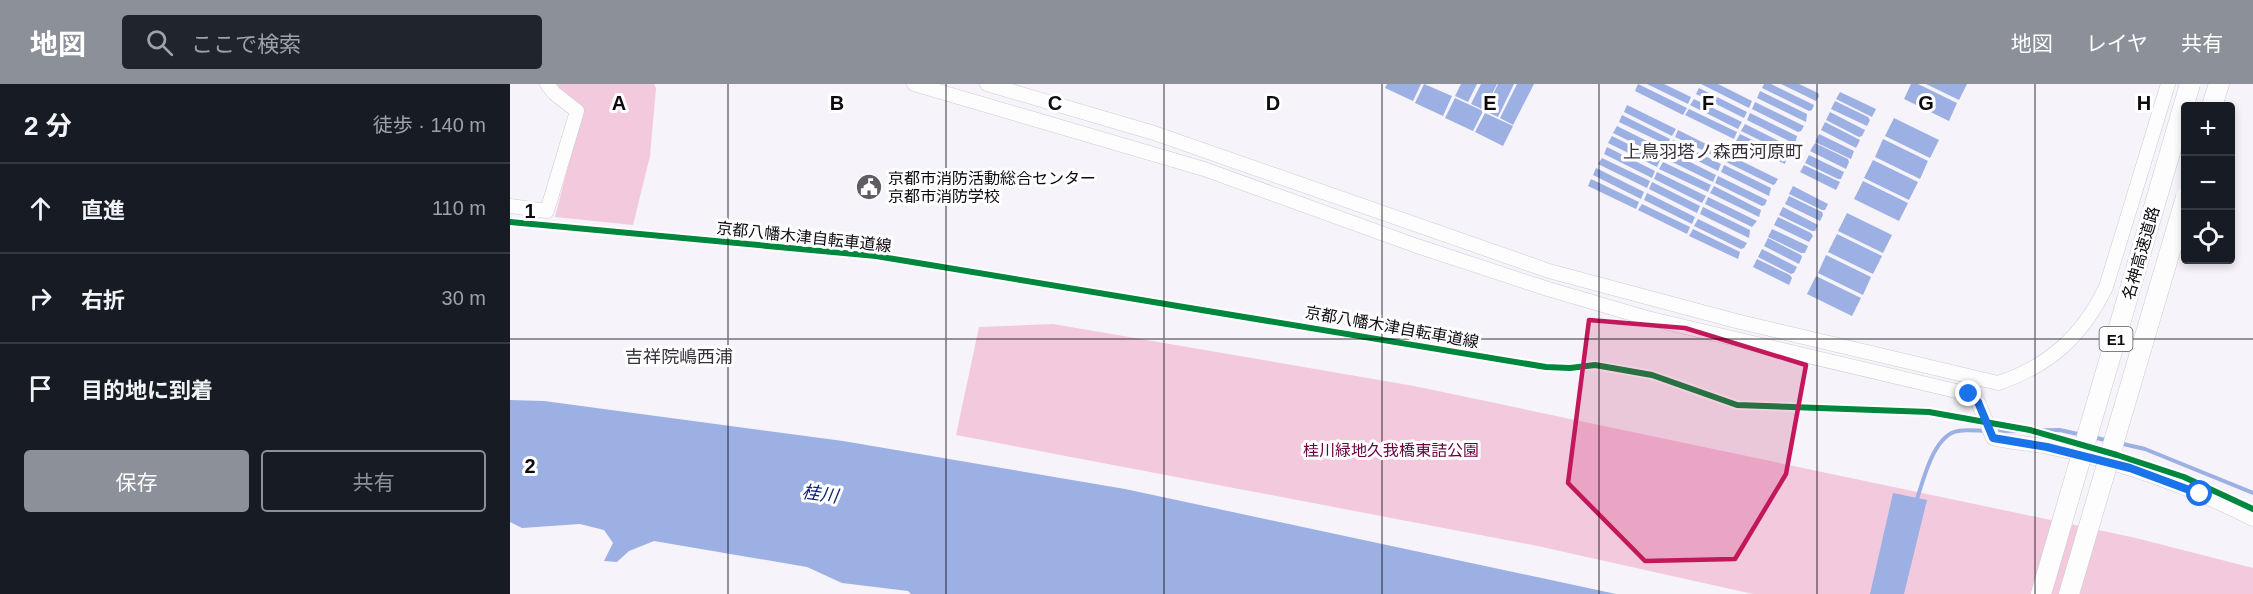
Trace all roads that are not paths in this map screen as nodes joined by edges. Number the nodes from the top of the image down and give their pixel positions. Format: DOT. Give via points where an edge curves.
graph roads {
  1 [pos="547,84"];
  2 [pos="914,84"];
  3 [pos="987,84"];
  4 [pos="2168,84"];
  5 [pos="2190,84"];
  6 [pos="2218,84"];
  7 [pos="2213,102"];
  8 [pos="510,206"];
  9 [pos="2182,210"];
  10 [pos="1424,228"];
  11 [pos="1417,246"];
  12 [pos="2253,519"];
  13 [pos="2041,594"];
  14 [pos="2069,594"];
  1 -- 8 [label="street" via="577,111 551,200 547,211"];
  2 -- 11 [label="street" via="1204,169"];
  3 -- 10 [label="street" via="1154,133"];
  4 -- 10 [label="street" via="2095,311 2062,349 2033,369 1998,383 1549,272"];
  5 -- 13 [label="highway, 名神高速道路 / E1, bridge"];
  6 -- 7 [label="highway"];
  9 -- 14 [label="highway, 名神高速道路 / E1, bridge"];
  10 -- 11 [label="street"];
  11 -- 12 [label="street" via="1647,318 1969,394 1978,402 1993,438 2130,468"];
}
